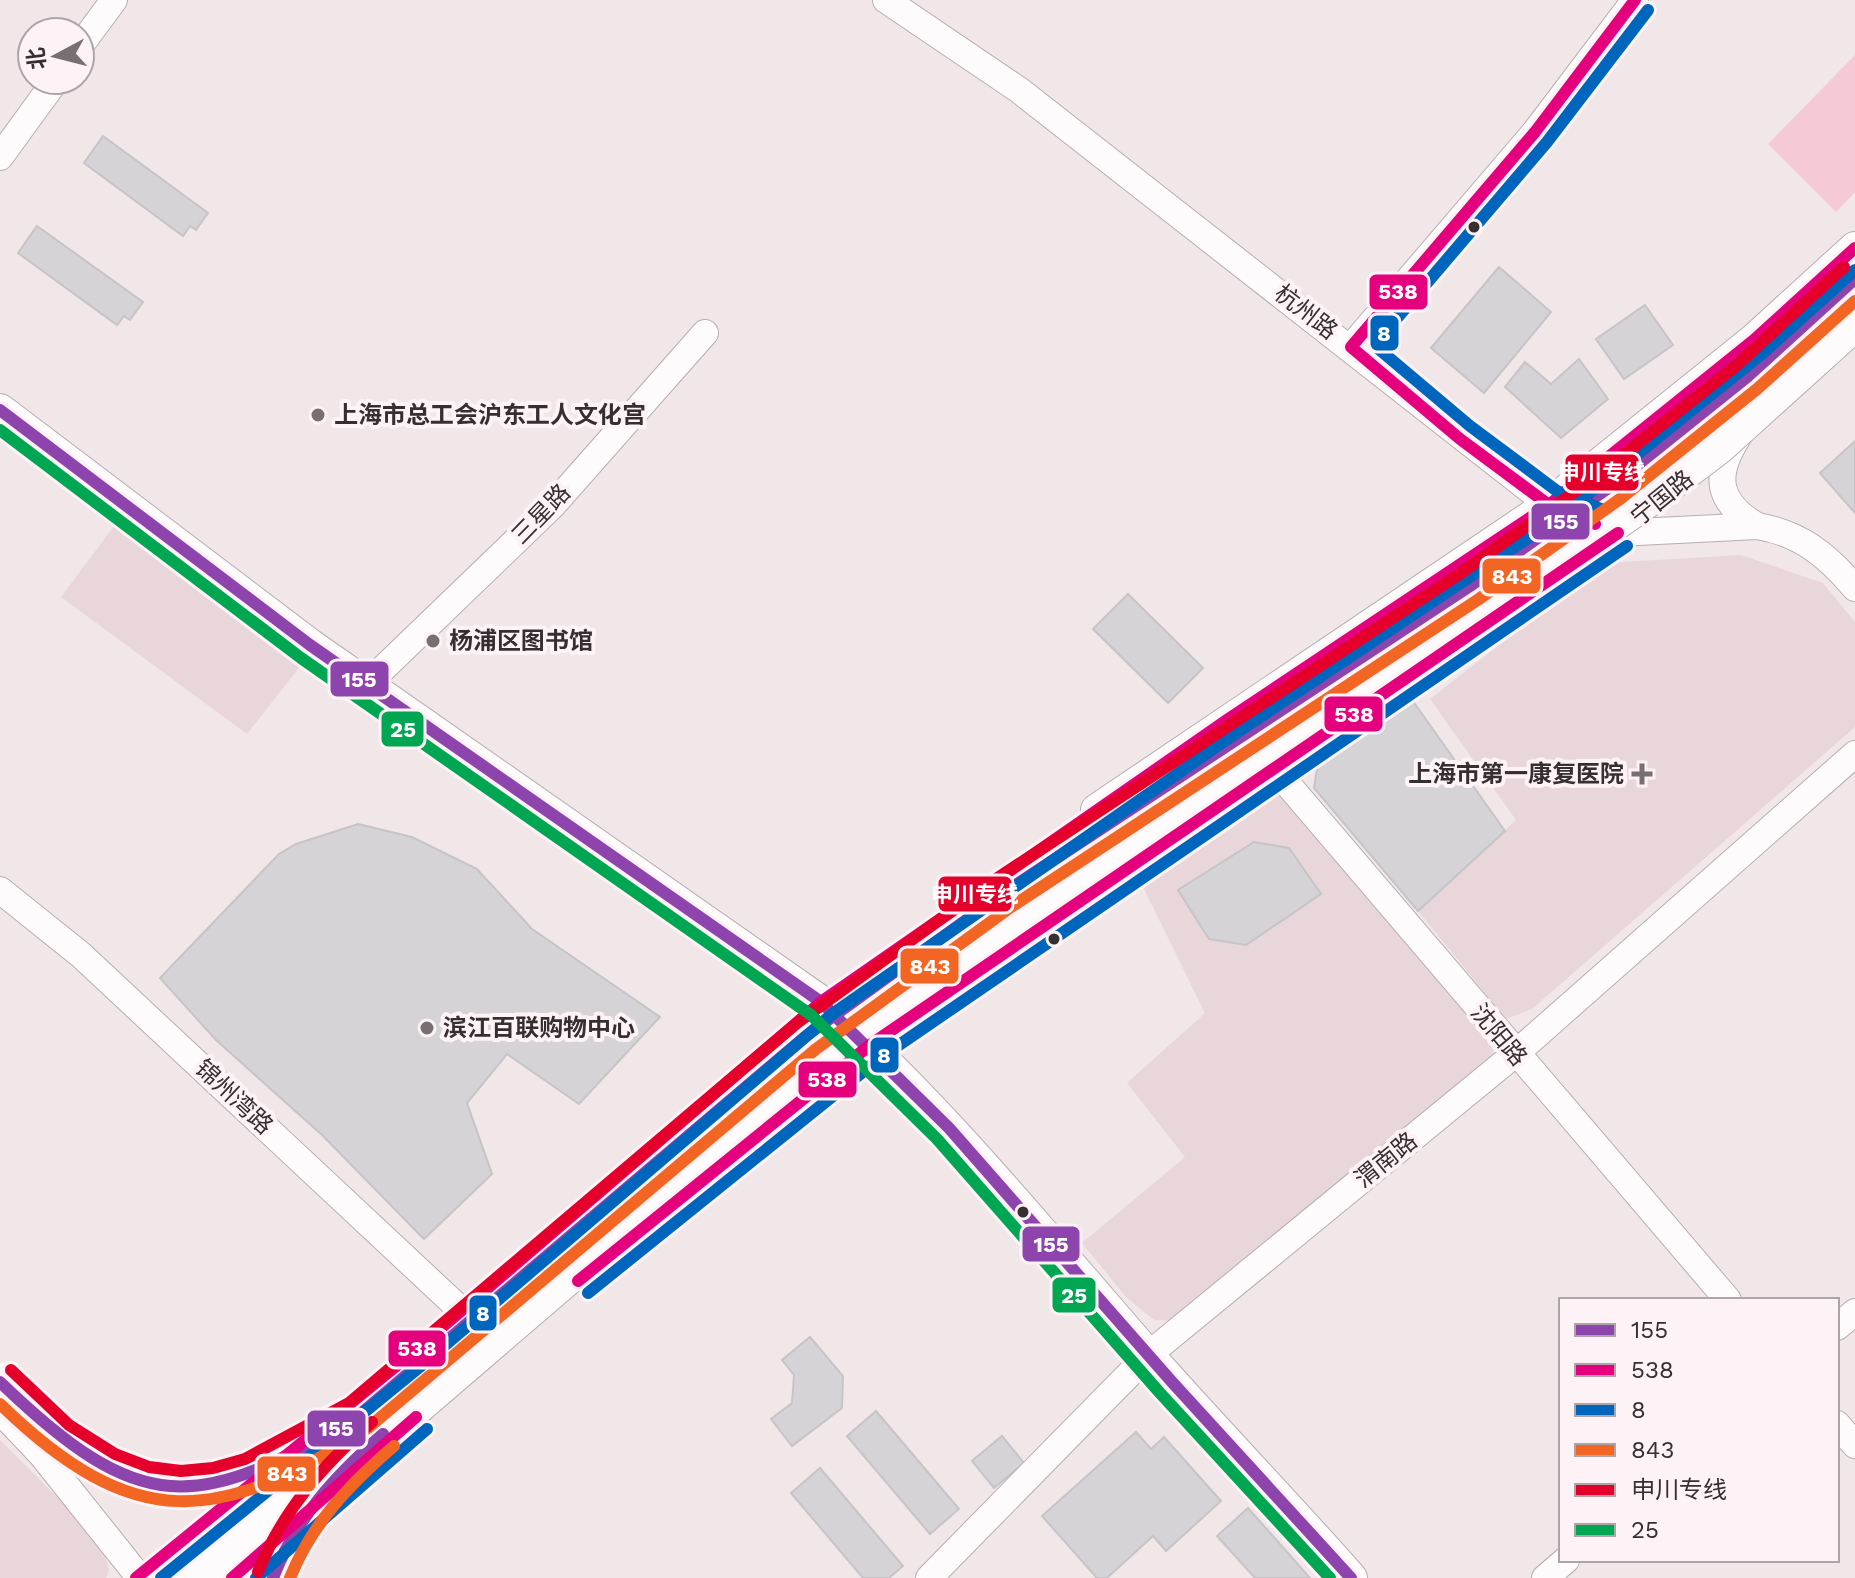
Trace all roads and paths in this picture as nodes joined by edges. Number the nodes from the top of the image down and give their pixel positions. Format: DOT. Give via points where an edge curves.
graph roads {
  1 [pos="114,0"];
  2 [pos="1635,0"];
  3 [pos="889,1"];
  4 [pos="96,24"];
  5 [pos="44,96"];
  6 [pos="0,157"];
  7 [pos="1855,248"];
  8 [pos="1855,279"];
  9 [pos="1855,321"];
  10 [pos="1855,328"];
  11 [pos="705,333"];
  12 [pos="1351,347"];
  13 [pos="0,410"];
  14 [pos="1738,437"];
  15 [pos="1549,505"];
  16 [pos="1757,526"];
  17 [pos="1618,533"];
  18 [pos="1855,588"];
  19 [pos="366,685"];
  20 [pos="1855,754"];
  21 [pos="1273,767"];
  22 [pos="0,890"];
  23 [pos="821,1002"];
  24 [pos="870,1045"];
  25 [pos="1515,1054"];
  26 [pos="1726,1298"];
  27 [pos="462,1311"];
  28 [pos="1855,1312"];
  29 [pos="1839,1325"];
  30 [pos="1148,1355"];
  31 [pos="0,1382"];
  32 [pos="0,1411"];
  33 [pos="358,1416"];
  34 [pos="1839,1426"];
  35 [pos="1855,1445"];
  36 [pos="348,1464"];
  37 [pos="1564,1562"];
  38 [pos="144,1578"];
  39 [pos="208,1578"];
  40 [pos="232,1578"];
  41 [pos="273,1578"];
  42 [pos="929,1578"];
  43 [pos="1351,1578"];
  44 [pos="1545,1578"];
  1 -- 4 [label="street"];
  2 -- 12 [label="street" via="1535,132"];
  3 -- 12 [label="street, 杭州路" via="1019,90"];
  5 -- 6 [label="street"];
  7 -- 15 [label="main road" via="1754,340"];
  8 -- 33 [label="highway, bridge" via="1715,404 1611,486 1470,586 1002,894 806,1036"];
  9 -- 36 [label="highway, bridge" via="1718,445 1653,494 1478,618 917,992 590,1256"];
  10 -- 14 [label="main road, 宁国路"];
  11 -- 19 [label="street, 三星路" via="552,506"];
  12 -- 15 [label="street, 杭州路"];
  13 -- 19 [label="main road"];
  14 -- 16 [label="street, 杭州路" via="1726,455 1725,498"];
  14 -- 17 [label="main road, 宁国路"];
  15 -- 17 [label="street, 杭州路"];
  15 -- 23 [label="main road"];
  16 -- 17 [label="street, 杭州路"];
  16 -- 18 [label="street, 杭州路" via="1777,529 1818,550"];
  17 -- 21 [label="main road, 宁国路"];
  19 -- 23 [label="main road"];
  20 -- 25 [label="street, 渭南路"];
  21 -- 24 [label="main road, 宁国路"];
  21 -- 25 [label="street, 沈阳路"];
  22 -- 27 [label="street, 锦州湾路" via="81,955"];
  23 -- 24 [label="main road"];
  23 -- 27 [label="main road"];
  24 -- 30 [label="main road" via="1023,1208"];
  24 -- 40 [label="main road, 宁国路" via="512,1334"];
  25 -- 26 [label="street, 沈阳路"];
  25 -- 30 [label="street, 渭南路"];
  27 -- 38 [label="main road"];
  28 -- 29 [label="street"];
  30 -- 42 [label="street, 渭南路"];
  30 -- 43 [label="main road"];
  31 -- 33 [label="highway, bridge" via="66,1443 97,1463 156,1485 184,1489 248,1477"];
  32 -- 38 [label="street"];
  33 -- 38 [label="highway, bridge"];
  34 -- 35 [label="street"];
  36 -- 39 [label="highway, bridge"];
  36 -- 41 [label="highway, bridge" via="297,1524"];
  37 -- 44 [label="street"];
}
